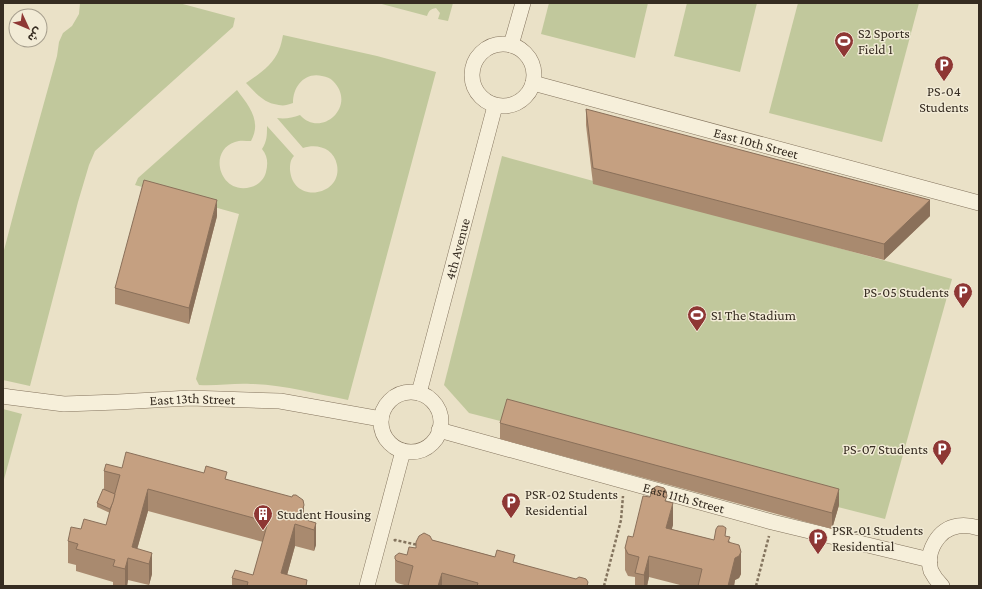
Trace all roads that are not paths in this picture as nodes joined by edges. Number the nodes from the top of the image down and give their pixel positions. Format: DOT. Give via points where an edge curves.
graph roads {
  1 [pos="523,3"];
  2 [pos="511,45"];
  3 [pos="533,83"];
  4 [pos="495,106"];
  5 [pos="979,203"];
  6 [pos="419,393"];
  7 [pos="3,396"];
  8 [pos="381,419"];
  9 [pos="439,430"];
  10 [pos="403,451"];
  11 [pos="979,528"];
  12 [pos="930,560"];
  13 [pos="367,586"];
  14 [pos="942,586"];
  1 -- 2 [label="lane"];
  2 -- 3 [label="lane" via="519,48 531,61 534,69"];
  2 -- 4 [label="lane" via="493,45 485,49 476,59 471,72 477,93"];
  3 -- 4 [label="lane" via="527,95 520,101 508,106"];
  3 -- 5 [label="lane, East 10th Street"];
  4 -- 6 [label="lane, 4th Avenue"];
  6 -- 8 [label="lane" via="410,392 394,397 387,403"];
  6 -- 9 [label="lane" via="433,401 438,408"];
  7 -- 8 [label="lane, East 13th Street" via="64,404 190,398 280,401"];
  8 -- 10 [label="lane" via="386,439 395,448"];
  9 -- 10 [label="lane" via="428,447 412,452"];
  9 -- 12 [label="lane, East 11th Street" via="772,522"];
  10 -- 13 [label="lane"];
  11 -- 12 [label="lane" via="968,525 956,526 946,531 934,543"];
  12 -- 14 [label="lane" via="931,571"];
}
